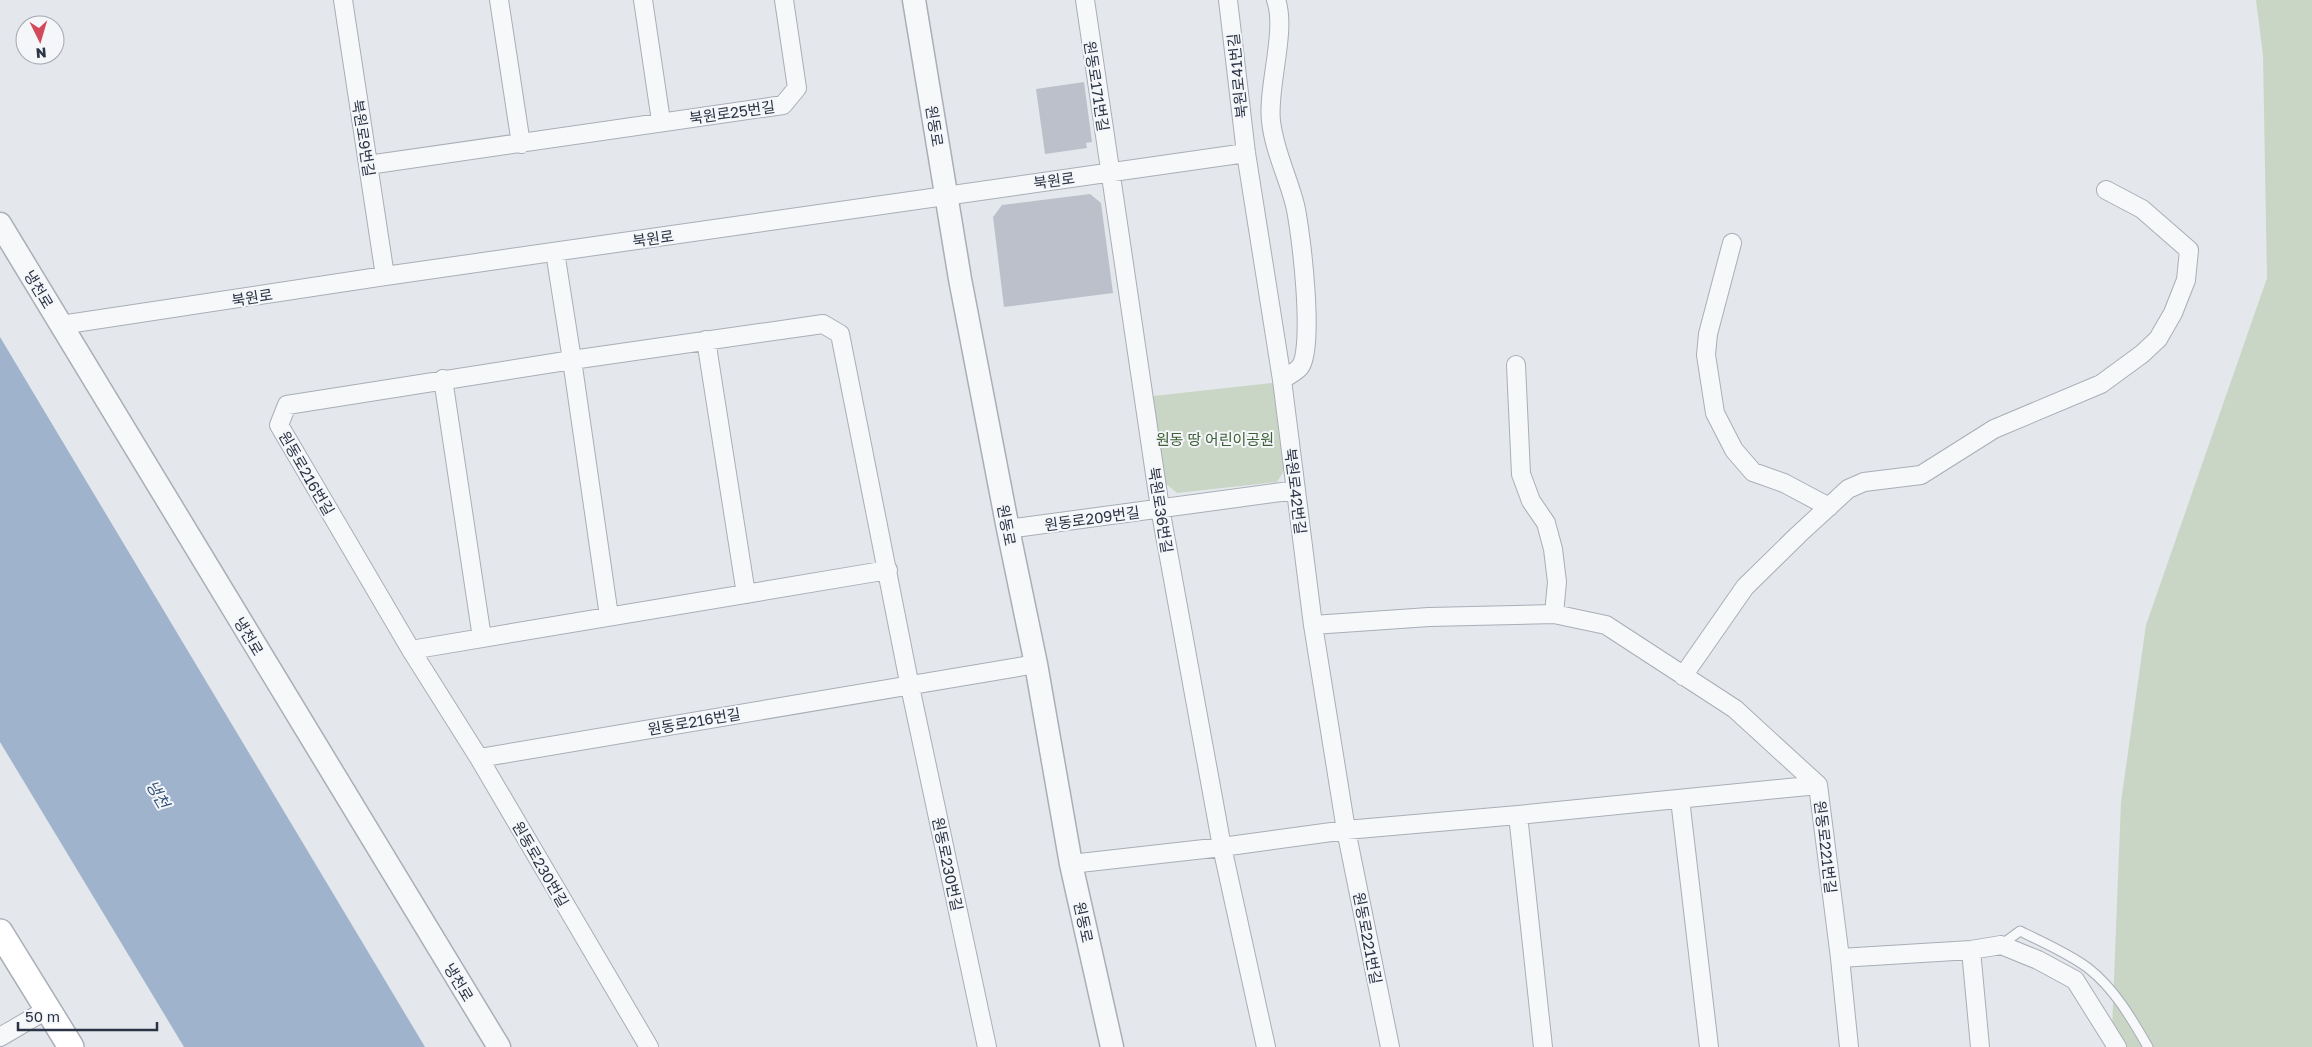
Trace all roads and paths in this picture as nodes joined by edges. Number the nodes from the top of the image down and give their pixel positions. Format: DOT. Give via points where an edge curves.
graph roads {
  1 [pos="343,0"];
  2 [pos="499,0"];
  3 [pos="643,0"];
  4 [pos="784,0"];
  5 [pos="914,0"];
  6 [pos="1084,0"];
  7 [pos="1228,0"];
  8 [pos="1276,0"];
  9 [pos="661,121"];
  10 [pos="521,144"];
  11 [pos="1246,153"];
  12 [pos="368,165"];
  13 [pos="1110,172"];
  14 [pos="2106,190"];
  15 [pos="946,196"];
  16 [pos="0,224"];
  17 [pos="1732,243"];
  18 [pos="555,252"];
  19 [pos="385,276"];
  20 [pos="61,326"];
  21 [pos="706,340"];
  22 [pos="572,360"];
  23 [pos="1516,365"];
  24 [pos="443,379"];
  25 [pos="1282,380"];
  26 [pos="1296,490"];
  27 [pos="1829,506"];
  28 [pos="1160,508"];
  29 [pos="1008,529"];
  30 [pos="888,570"];
  31 [pos="746,594"];
  32 [pos="1554,614"];
  33 [pos="609,616"];
  34 [pos="1313,625"];
  35 [pos="482,638"];
  36 [pos="410,650"];
  37 [pos="1036,664"];
  38 [pos="1683,676"];
  39 [pos="909,683"];
  40 [pos="479,758"];
  41 [pos="1818,785"];
  42 [pos="1680,799"];
  43 [pos="1518,816"];
  44 [pos="1346,830"];
  45 [pos="1222,847"];
  46 [pos="1071,864"];
  47 [pos="0,932"];
  48 [pos="2001,946"];
  49 [pos="1971,950"];
  50 [pos="1840,958"];
  51 [pos="48,1009"];
  52 [pos="0,1037"];
  53 [pos="71,1047"];
  54 [pos="498,1047"];
  55 [pos="649,1047"];
  56 [pos="986,1047"];
  57 [pos="1112,1047"];
  58 [pos="1266,1047"];
  59 [pos="1390,1047"];
  60 [pos="1543,1047"];
  61 [pos="1709,1047"];
  62 [pos="1849,1047"];
  63 [pos="1980,1047"];
  64 [pos="2117,1047"];
  65 [pos="2148,1047"];
  1 -- 12 [label="street, 북원로9번길"];
  2 -- 10 [label="street"];
  3 -- 9 [label="street"];
  4 -- 9 [label="street, 북원로25번길" via="797,88 783,105"];
  5 -- 15 [label="street, 원동로"];
  6 -- 13 [label="street, 원동로171번길"];
  7 -- 11 [label="street, 북원로41번길"];
  8 -- 25 [label="street" via="1278,31 1270,119 1274,142 1295,205 1307,327 1305,353 1300,367"];
  9 -- 10 [label="street, 북원로25번길"];
  10 -- 12 [label="street, 북원로25번길"];
  11 -- 13 [label="street, 북원로"];
  11 -- 25 [label="street, 북원로42번길"];
  12 -- 19 [label="street, 북원로9번길"];
  13 -- 15 [label="street, 북원로"];
  13 -- 28 [label="street, 북원로36번길"];
  14 -- 27 [label="street" via="2142,209 2189,250 2186,280 2173,313 2158,338 2101,384 1994,429 1921,475 1864,482 1848,489"];
  15 -- 18 [label="street, 북원로"];
  15 -- 29 [label="street, 원동로"];
  16 -- 20 [label="street, 냉천로"];
  17 -- 27 [label="street" via="1708,334 1706,355 1715,414 1734,450 1753,472 1784,483"];
  18 -- 19 [label="street, 북원로"];
  18 -- 22 [label="street"];
  19 -- 20 [label="street, 북원로"];
  20 -- 54 [label="street, 냉천로"];
  21 -- 22 [label="street, 원동로216번길"];
  21 -- 30 [label="street, 원동로216번길" via="823,324 840,334"];
  21 -- 31 [label="street"];
  22 -- 24 [label="street, 원동로216번길"];
  22 -- 33 [label="street"];
  23 -- 32 [label="street" via="1521,474 1531,502 1546,523 1553,549 1557,582"];
  24 -- 35 [label="street"];
  24 -- 36 [label="street, 원동로216번길" via="287,405 279,425"];
  25 -- 26 [label="street, 북원로42번길"];
  26 -- 28 [label="street, 원동로209번길"];
  26 -- 34 [label="street, 북원로42번길"];
  27 -- 38 [label="street" via="1745,587"];
  28 -- 29 [label="street, 원동로209번길"];
  28 -- 45 [label="street, 북원로36번길"];
  29 -- 37 [label="street, 원동로"];
  30 -- 31 [label="street"];
  30 -- 39 [label="street, 원동로216번길"];
  31 -- 33 [label="street"];
  32 -- 34 [label="street" via="1429,617"];
  32 -- 38 [label="street" via="1606,625"];
  33 -- 35 [label="street"];
  34 -- 44 [label="street, 북원로42번길"];
  35 -- 36 [label="street"];
  36 -- 40 [label="street, 원동로216번길"];
  37 -- 39 [label="street, 원동로216번길"];
  37 -- 46 [label="street, 원동로"];
  38 -- 41 [label="street" via="1735,709"];
  39 -- 40 [label="street, 원동로216번길"];
  39 -- 56 [label="street, 원동로230번길"];
  40 -- 55 [label="street, 원동로230번길"];
  41 -- 42 [label="street, 원동로221번길"];
  41 -- 50 [label="street, 원동로221번길"];
  42 -- 43 [label="street, 원동로221번길"];
  42 -- 61 [label="street"];
  43 -- 44 [label="street, 원동로221번길"];
  43 -- 60 [label="street"];
  44 -- 45 [label="street, 원동로221번길"];
  44 -- 59 [label="street, 원동로221번길"];
  45 -- 46 [label="street, 원동로221번길"];
  45 -- 58 [label="street"];
  46 -- 57 [label="street, 원동로"];
  47 -- 51 [label="main road"];
  48 -- 49 [label="street"];
  48 -- 64 [label="street" via="2038,960 2076,980"];
  48 -- 65 [label="lane" via="2020,932 2086,967 2127,1011"];
  49 -- 50 [label="street"];
  49 -- 63 [label="street"];
  50 -- 62 [label="street, 원동로221번길"];
  51 -- 52 [label="street"];
  51 -- 53 [label="main road"];
}
